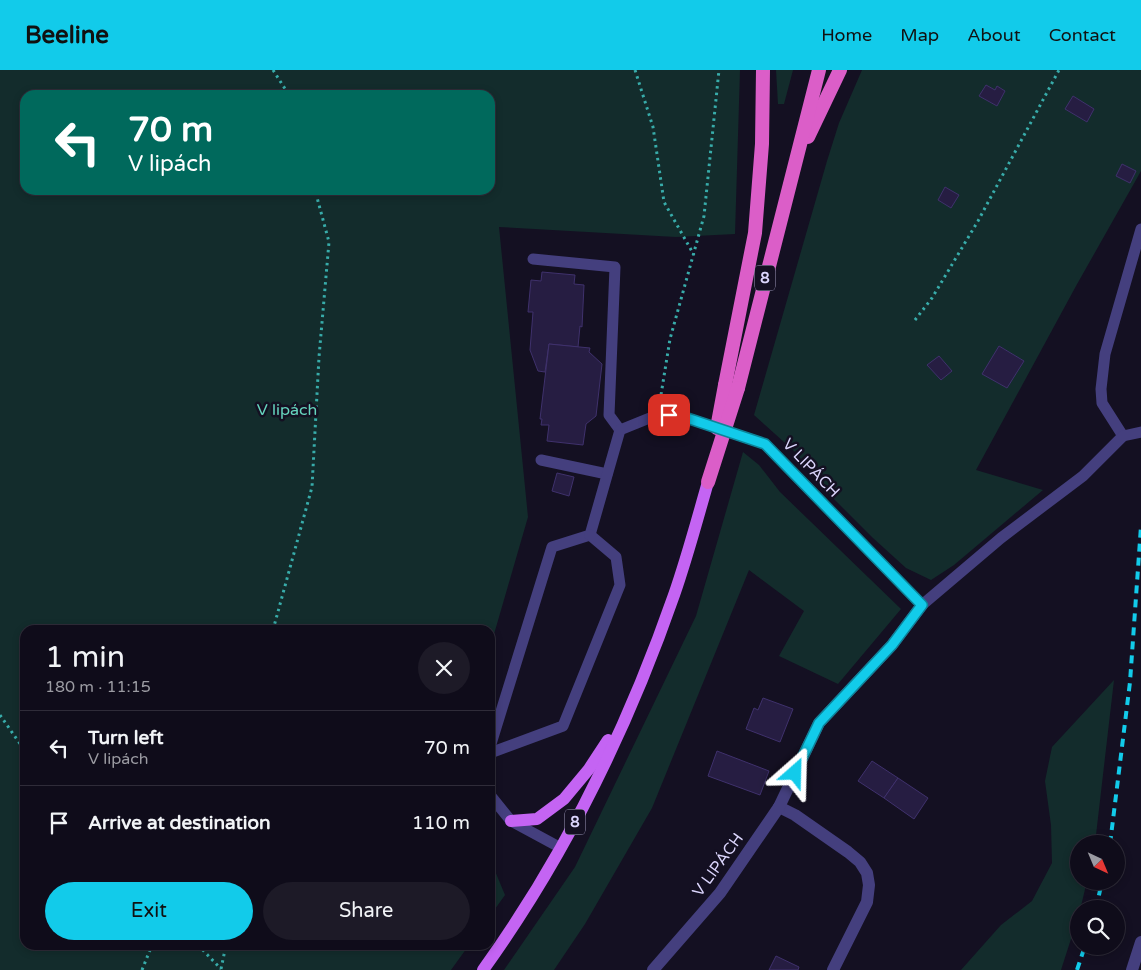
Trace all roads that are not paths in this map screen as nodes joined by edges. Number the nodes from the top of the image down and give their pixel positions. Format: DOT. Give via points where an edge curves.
graph roads {
  1 [pos="763,70"];
  2 [pos="819,70"];
  3 [pos="840,70"];
  4 [pos="793,169"];
  5 [pos="1141,229"];
  6 [pos="533,259"];
  7 [pos="731,386"];
  8 [pos="620,430"];
  9 [pos="1141,432"];
  10 [pos="1123,436"];
  11 [pos="541,460"];
  12 [pos="607,474"];
  13 [pos="708,482"];
  14 [pos="590,535"];
  15 [pos="922,605"];
  16 [pos="631,707"];
  17 [pos="495,730"];
  18 [pos="495,751"];
  19 [pos="495,801"];
  20 [pos="780,807"];
  21 [pos="511,821"];
  22 [pos="561,848"];
  23 [pos="1141,942"];
  24 [pos="483,970"];
  25 [pos="653,970"];
  26 [pos="833,970"];
  27 [pos="1132,970"];
  1 -- 7 [label="highway" via="756,225"];
  2 -- 4 [label="highway, 8"];
  3 -- 4 [label="highway, 8"];
  4 -- 7 [label="highway, 8"];
  5 -- 10 [label="lane" via="1105,354 1101,389 1102,402"];
  6 -- 8 [label="lane" via="615,267 609,415"];
  7 -- 13 [label="highway, 8, bridge"];
  8 -- 12 [label="lane"];
  8 -- 15 [label="lane, V LIPÁCH" via="657,415 681,416 765,444"];
  9 -- 10 [label="lane"];
  10 -- 15 [label="lane, V LIPÁCH" via="1083,476 1000,538"];
  11 -- 12 [label="lane"];
  12 -- 14 [label="lane"];
  13 -- 16 [label="main road, 8" via="675,594"];
  14 -- 17 [label="lane" via="552,547"];
  14 -- 18 [label="lane" via="616,557 620,585 563,726"];
  15 -- 20 [label="street, V LIPÁCH" via="892,645 819,723"];
  16 -- 21 [label="main road" via="589,769 564,799 537,818"];
  16 -- 22 [label="main road, 8"];
  19 -- 21 [label="lane"];
  20 -- 25 [label="street, V LIPÁCH" via="720,893"];
  20 -- 26 [label="street" via="848,852 867,873 867,902"];
  21 -- 22 [label="lane"];
  22 -- 24 [label="main road, 8" via="510,933"];
  23 -- 27 [label="street"];
}
